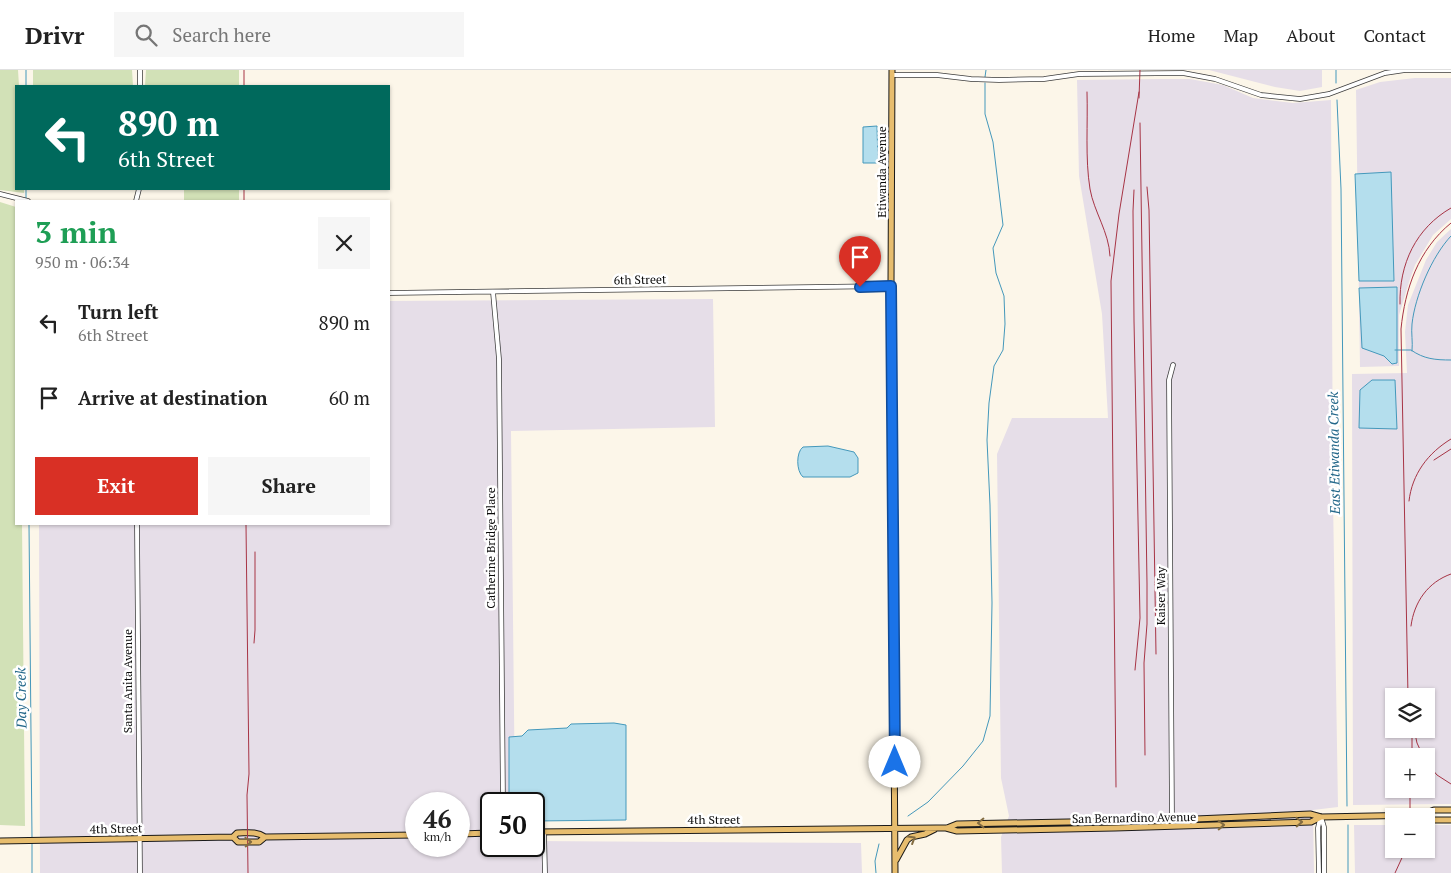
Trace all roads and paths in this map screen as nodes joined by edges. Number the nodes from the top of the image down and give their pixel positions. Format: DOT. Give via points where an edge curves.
graph roads {
  1 [pos="140,70"];
  2 [pos="1451,70"];
  3 [pos="892,72"];
  4 [pos="140,85"];
  5 [pos="0,194"];
  6 [pos="25,200"];
  7 [pos="891,286"];
  8 [pos="493,292"];
  9 [pos="390,293"];
  10 [pos="1173,365"];
  11 [pos="137,525"];
  12 [pos="503,792"];
  13 [pos="1435,810"];
  14 [pos="1451,810"];
  15 [pos="1385,816"];
  16 [pos="1321,817"];
  17 [pos="1172,820"];
  18 [pos="1435,820"];
  19 [pos="1451,820"];
  20 [pos="1172,827"];
  21 [pos="937,828"];
  22 [pos="946,828"];
  23 [pos="895,829"];
  24 [pos="545,832"];
  25 [pos="405,835"];
  26 [pos="233,837"];
  27 [pos="265,837"];
  28 [pos="139,839"];
  29 [pos="0,841"];
  30 [pos="545,857"];
  31 [pos="896,860"];
  32 [pos="140,873"];
  33 [pos="545,873"];
  34 [pos="896,873"];
  35 [pos="1318,873"];
  36 [pos="1324,873"];
  1 -- 4 [label="street"];
  2 -- 3 [label="street" via="1385,73 1329,94 1300,99 1276,98 1215,79 1183,73 971,80"];
  3 -- 7 [label="main road, Etiwanda Avenue"];
  5 -- 6 [label="street"];
  7 -- 8 [label="street, 6th Street"];
  7 -- 23 [label="main road, Etiwanda Avenue"];
  8 -- 9 [label="street, 6th Street"];
  8 -- 12 [label="street, Catherine Bridge Place" via="500,361"];
  10 -- 17 [label="street, Kaiser Way" via="1169,380"];
  11 -- 28 [label="street, Santa Anita Avenue"];
  13 -- 14 [label="main road, San Bernardino Avenue"];
  15 -- 16 [label="main road, San Bernardino Avenue"];
  16 -- 17 [label="main road, San Bernardino Avenue" via="1311,814"];
  20 -- 16 [label="main road, San Bernardino Avenue, one-way" via="1311,822"];
  16 -- 35 [label="street"];
  16 -- 36 [label="street"];
  17 -- 20 [label="street, Kaiser Way"];
  17 -- 22 [label="main road, San Bernardino Avenue, one-way" via="957,824"];
  18 -- 19 [label="main road, San Bernardino Avenue"];
  20 -- 22 [label="main road, San Bernardino Avenue" via="957,831"];
  21 -- 22 [label="main road, San Bernardino Avenue"];
  21 -- 23 [label="main road, San Bernardino Avenue"];
  31 -- 21 [label="main road, one-way" via="909,838"];
  23 -- 24 [label="main road, 4th Street"];
  23 -- 31 [label="main road, Etiwanda Avenue"];
  25 -- 27 [label="main road, 4th Street"];
  26 -- 27 [label="main road, 4th Street" via="237,833 258,833"];
  26 -- 27 [label="main road, 4th Street, one-way" via="238,842 259,842"];
  26 -- 28 [label="main road, 4th Street"];
  28 -- 29 [label="main road, 4th Street"];
  28 -- 32 [label="street, Santa Anita Avenue"];
  30 -- 33 [label="street"];
  31 -- 34 [label="main road, Etiwanda Avenue"];
}
